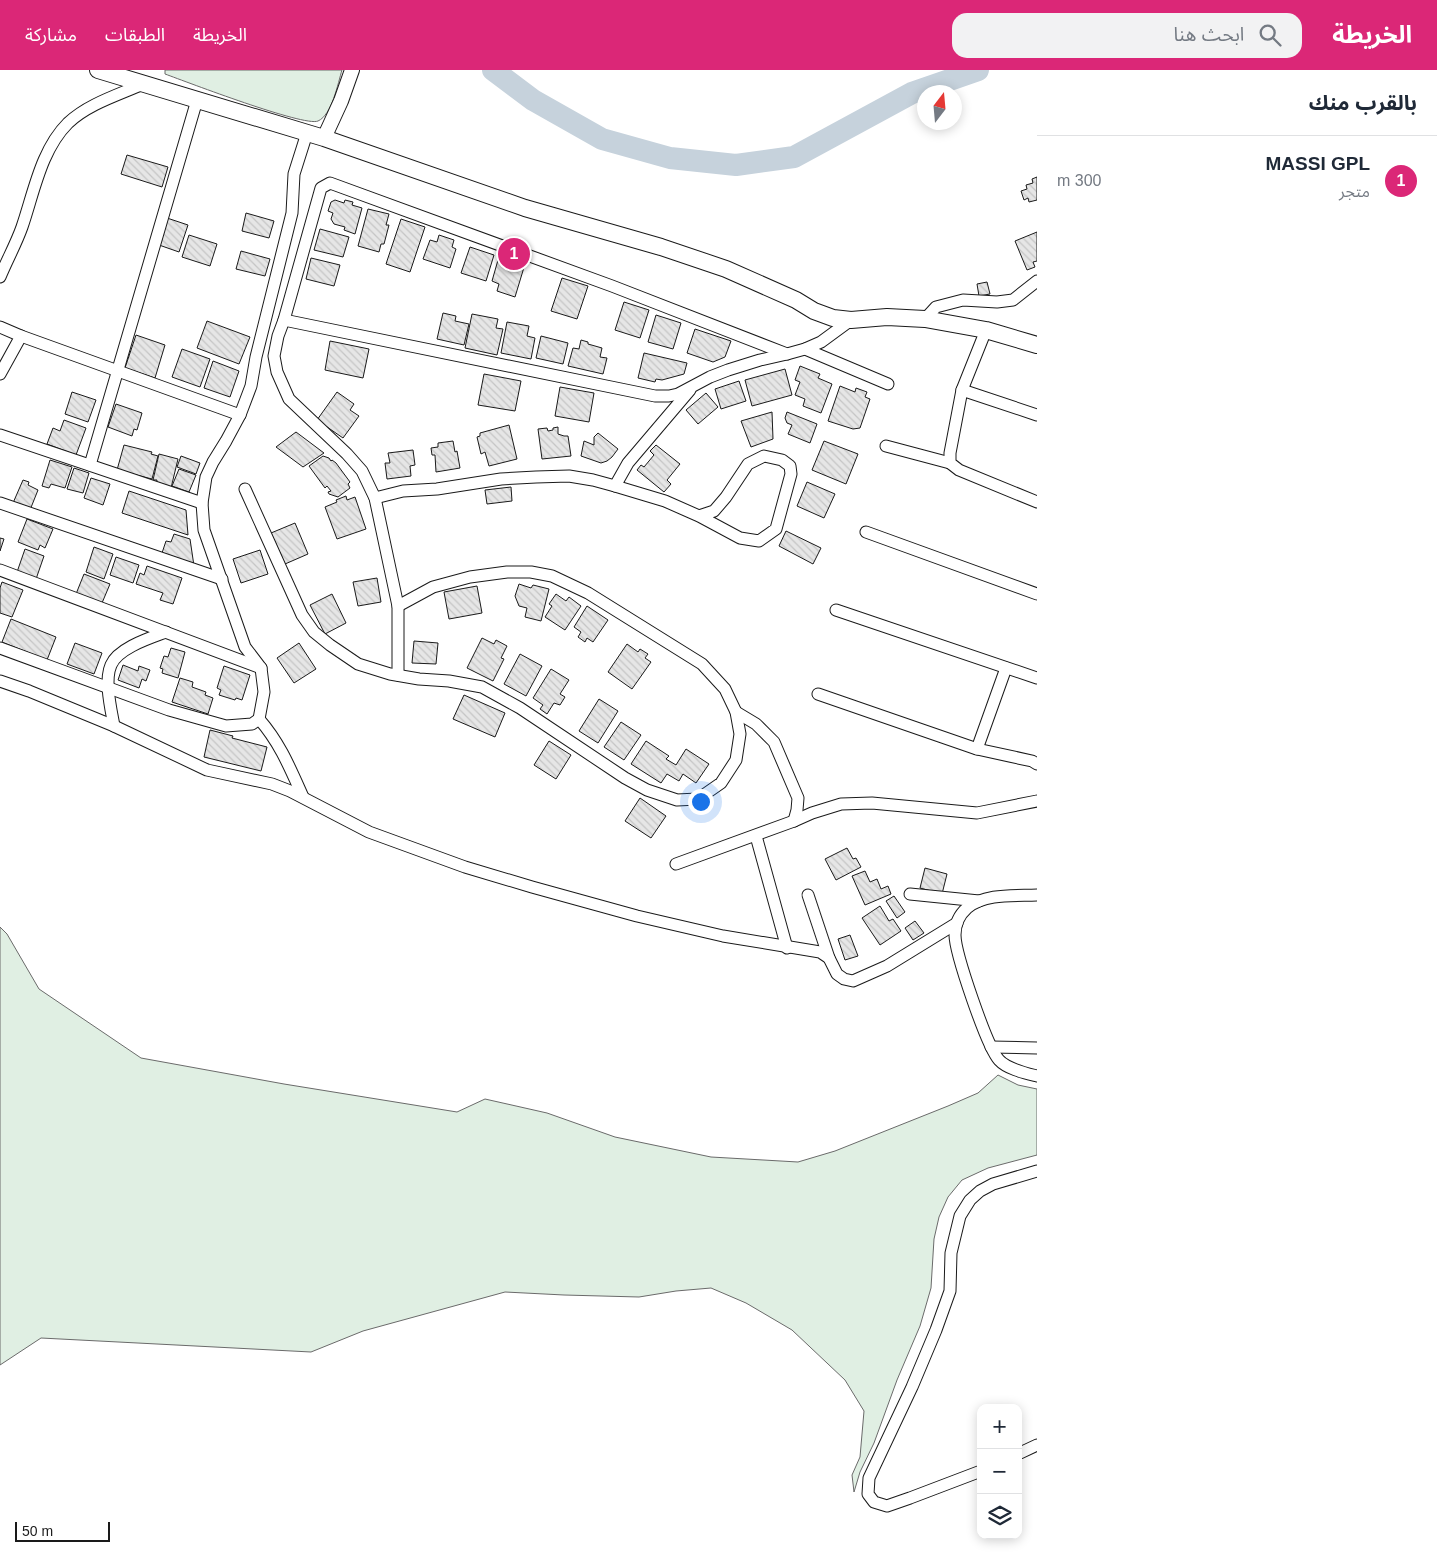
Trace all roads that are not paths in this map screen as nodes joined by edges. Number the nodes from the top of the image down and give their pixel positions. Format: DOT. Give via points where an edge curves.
graph roads {
  1 [pos="98,70"];
  2 [pos="352,70"];
  3 [pos="143,84"];
  4 [pos="197,100"];
  5 [pos="307,133"];
  6 [pos="324,138"];
  7 [pos="0,277"];
  8 [pos="1037,281"];
  9 [pos="925,319"];
  10 [pos="284,320"];
  11 [pos="851,320"];
  12 [pos="0,326"];
  13 [pos="986,330"];
  14 [pos="21,336"];
  15 [pos="1037,345"];
  16 [pos="806,349"];
  17 [pos="787,354"];
  18 [pos="117,370"];
  19 [pos="0,374"];
  20 [pos="888,384"];
  21 [pos="693,386"];
  22 [pos="962,390"];
  23 [pos="240,415"];
  24 [pos="1037,415"];
  25 [pos="0,435"];
  26 [pos="886,446"];
  27 [pos="950,463"];
  28 [pos="90,465"];
  29 [pos="614,486"];
  30 [pos="245,489"];
  31 [pos="375,498"];
  32 [pos="1037,502"];
  33 [pos="0,503"];
  34 [pos="202,503"];
  35 [pos="699,516"];
  36 [pos="866,532"];
  37 [pos="0,570"];
  38 [pos="222,579"];
  39 [pos="1037,594"];
  40 [pos="398,606"];
  41 [pos="836,610"];
  42 [pos="166,632"];
  43 [pos="0,648"];
  44 [pos="261,668"];
  45 [pos="1006,668"];
  46 [pos="398,675"];
  47 [pos="1037,678"];
  48 [pos="0,681"];
  49 [pos="108,688"];
  50 [pos="818,694"];
  51 [pos="736,712"];
  52 [pos="259,719"];
  53 [pos="114,726"];
  54 [pos="977,749"];
  55 [pos="1037,764"];
  56 [pos="303,797"];
  57 [pos="1037,801"];
  58 [pos="794,821"];
  59 [pos="756,836"];
  60 [pos="676,864"];
  61 [pos="910,894"];
  62 [pos="808,895"];
  63 [pos="1037,895"];
  64 [pos="979,901"];
  65 [pos="957,923"];
  66 [pos="787,948"];
  67 [pos="829,958"];
  68 [pos="991,1047"];
  69 [pos="1037,1048"];
  70 [pos="1037,1076"];
  71 [pos="1037,1171"];
  72 [pos="1037,1445"];
  73 [pos="1022,1452"];
  74 [pos="977,1473"];
  1 -- 3 [label="main road"];
  2 -- 6 [label="street"];
  3 -- 4 [label="main road"];
  3 -- 7 [label="street" via="90,108 68,122 56,138 44,160 21,230"];
  4 -- 5 [label="main road"];
  4 -- 18 [label="street"];
  5 -- 6 [label="main road"];
  5 -- 23 [label="street" via="294,174 292,213 251,386"];
  6 -- 11 [label="main road" via="525,208 726,269 814,311"];
  8 -- 9 [label="street" via="1013,300 963,300 936,307"];
  9 -- 11 [label="main road" via="887,317"];
  9 -- 13 [label="main road"];
  10 -- 17 [label="street" via="321,188 330,184 612,286"];
  10 -- 21 [label="street" via="655,396 669,396"];
  10 -- 31 [label="street" via="274,356 289,399 362,471"];
  11 -- 16 [label="street"];
  12 -- 14 [label="street"];
  13 -- 15 [label="main road"];
  13 -- 22 [label="street"];
  14 -- 18 [label="street"];
  14 -- 19 [label="street"];
  16 -- 17 [label="street"];
  16 -- 20 [label="street"];
  17 -- 21 [label="street" via="728,370"];
  18 -- 23 [label="street"];
  18 -- 28 [label="street"];
  21 -- 29 [label="street" via="628,463"];
  22 -- 24 [label="street"];
  22 -- 27 [label="street"];
  23 -- 34 [label="street" via="206,477"];
  25 -- 28 [label="street"];
  26 -- 27 [label="street"];
  27 -- 32 [label="street"];
  28 -- 34 [label="street"];
  29 -- 31 [label="street" via="570,476 536,477 501,479"];
  29 -- 35 [label="street" via="665,501"];
  30 -- 46 [label="street" via="302,614 314,632 358,664"];
  31 -- 40 [label="street"];
  33 -- 38 [label="street"];
  34 -- 38 [label="street" via="204,530"];
  35 -- 35 [label="street" via="740,538 758,541 776,529 791,474 790,466 782,460 764,456 748,464 714,511"];
  36 -- 39 [label="street"];
  37 -- 42 [label="street"];
  38 -- 44 [label="street" via="245,647"];
  40 -- 46 [label="street"];
  40 -- 51 [label="street" via="433,587 470,577 507,572 552,576 588,593 702,664 725,689"];
  41 -- 45 [label="street"];
  42 -- 44 [label="street"];
  42 -- 49 [label="street" via="117,656 111,664"];
  43 -- 49 [label="street"];
  44 -- 52 [label="street" via="264,692"];
  45 -- 47 [label="street"];
  45 -- 54 [label="street"];
  46 -- 51 [label="street" via="482,687 520,708 625,778 677,800 698,799 721,783 736,760 740,734"];
  48 -- 53 [label="street"];
  49 -- 52 [label="street" via="226,726 252,724"];
  49 -- 53 [label="street"];
  50 -- 54 [label="street"];
  51 -- 58 [label="street" via="756,724 774,742 798,798"];
  52 -- 56 [label="street" via="272,734"];
  53 -- 56 [label="street" via="207,770 272,784"];
  54 -- 55 [label="street"];
  56 -- 66 [label="street" via="369,832 465,867 637,916"];
  57 -- 58 [label="street" via="977,813 872,803 841,804"];
  58 -- 59 [label="street"];
  59 -- 60 [label="street"];
  59 -- 66 [label="street"];
  61 -- 64 [label="street"];
  62 -- 67 [label="street"];
  63 -- 64 [label="street"];
  64 -- 65 [label="street" via="966,909"];
  65 -- 67 [label="street" via="887,966 853,981 837,974"];
  65 -- 68 [label="street" via="957,951"];
  66 -- 67 [label="street" via="820,952"];
  68 -- 69 [label="street"];
  68 -- 70 [label="street" via="999,1061"];
  71 -- 74 [label="street" via="980,1191 960,1216 951,1253 950,1291 922,1363 869,1478 868,1494 874,1502 887,1506"];
  72 -- 73 [label="street"];
}
